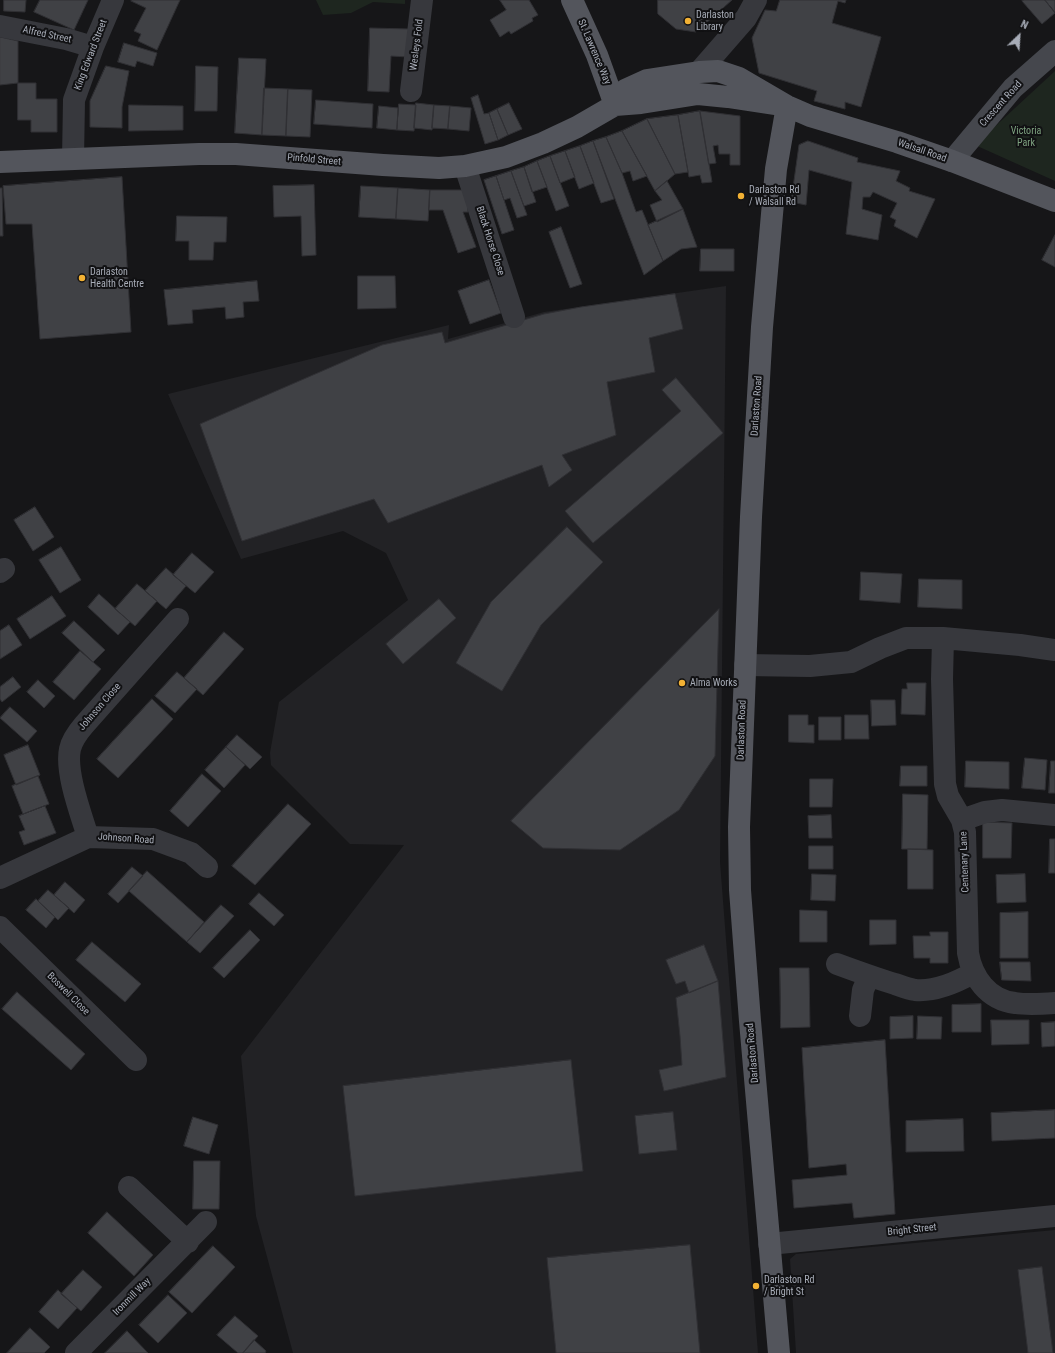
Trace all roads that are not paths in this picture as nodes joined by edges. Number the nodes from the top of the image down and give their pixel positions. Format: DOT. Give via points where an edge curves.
graph roads {
  1 [pos="113,0"];
  2 [pos="422,0"];
  3 [pos="572,0"];
  4 [pos="756,0"];
  5 [pos="0,26"];
  6 [pos="93,47"];
  7 [pos="1055,51"];
  8 [pos="698,72"];
  9 [pos="412,91"];
  10 [pos="615,105"];
  11 [pos="787,106"];
  12 [pos="73,159"];
  13 [pos="952,161"];
  14 [pos="0,162"];
  15 [pos="465,166"];
  16 [pos="1055,202"];
  17 [pos="514,317"];
  18 [pos="178,619"];
  19 [pos="943,638"];
  20 [pos="1055,650"];
  21 [pos="745,665"];
  22 [pos="1055,816"];
  23 [pos="962,820"];
  24 [pos="88,837"];
  25 [pos="206,867"];
  26 [pos="0,878"];
  27 [pos="0,927"];
  28 [pos="837,964"];
  29 [pos="974,973"];
  30 [pos="869,976"];
  31 [pos="1055,1003"];
  32 [pos="860,1016"];
  33 [pos="136,1060"];
  34 [pos="129,1187"];
  35 [pos="1055,1216"];
  36 [pos="206,1222"];
  37 [pos="188,1242"];
  38 [pos="770,1244"];
  39 [pos="76,1353"];
  40 [pos="779,1353"];
  1 -- 6 [label="street, King Edward Street"];
  2 -- 9 [label="street, Wesleys Fold"];
  3 -- 10 [label="main road, St. Lawrence Way" via="597,55"];
  4 -- 8 [label="street" via="746,18"];
  5 -- 6 [label="street, Alfred Street"];
  6 -- 12 [label="street, King Edward Street" via="74,100"];
  7 -- 13 [label="street, Crescent Road" via="1013,88"];
  8 -- 10 [label="main road" via="647,80 625,90"];
  8 -- 11 [label="main road" via="718,71 739,78"];
  10 -- 11 [label="main road" via="698,94"];
  10 -- 15 [label="main road, Pinfold Street" via="543,143 506,157"];
  11 -- 13 [label="main road, Walsall Road" via="810,116"];
  11 -- 21 [label="main road, Darlaston Road" via="776,169 762,327"];
  12 -- 14 [label="main road, Pinfold Street"];
  12 -- 15 [label="main road, Pinfold Street" via="236,154 390,166"];
  13 -- 16 [label="main road, Walsall Road"];
  15 -- 17 [label="street, Black Horse Close"];
  18 -- 24 [label="street, Johnson Close" via="84,725 70,749 69,770"];
  19 -- 20 [label="street"];
  19 -- 21 [label="street" via="906,638 851,662 810,666"];
  19 -- 23 [label="street, Centenary Lane" via="945,784 948,796"];
  21 -- 38 [label="main road, Darlaston Road" via="739,827 740,890"];
  22 -- 23 [label="street" via="1002,810 985,812"];
  23 -- 29 [label="street, Centenary Lane" via="965,832 968,953"];
  24 -- 25 [label="street, Johnson Road" via="153,839 191,853"];
  24 -- 26 [label="street, Johnson Road"];
  27 -- 33 [label="street, Boswell Close"];
  28 -- 30 [label="street"];
  29 -- 30 [label="street" via="943,986 915,990"];
  29 -- 31 [label="street, Centenary Lane" via="979,983 1000,999 1013,1003"];
  30 -- 32 [label="street"];
  34 -- 37 [label="street"];
  35 -- 38 [label="street, Bright Street"];
  36 -- 37 [label="street, Ironmill Way"];
  37 -- 39 [label="street, Ironmill Way"];
  38 -- 40 [label="main road, Darlaston Road"];
}
